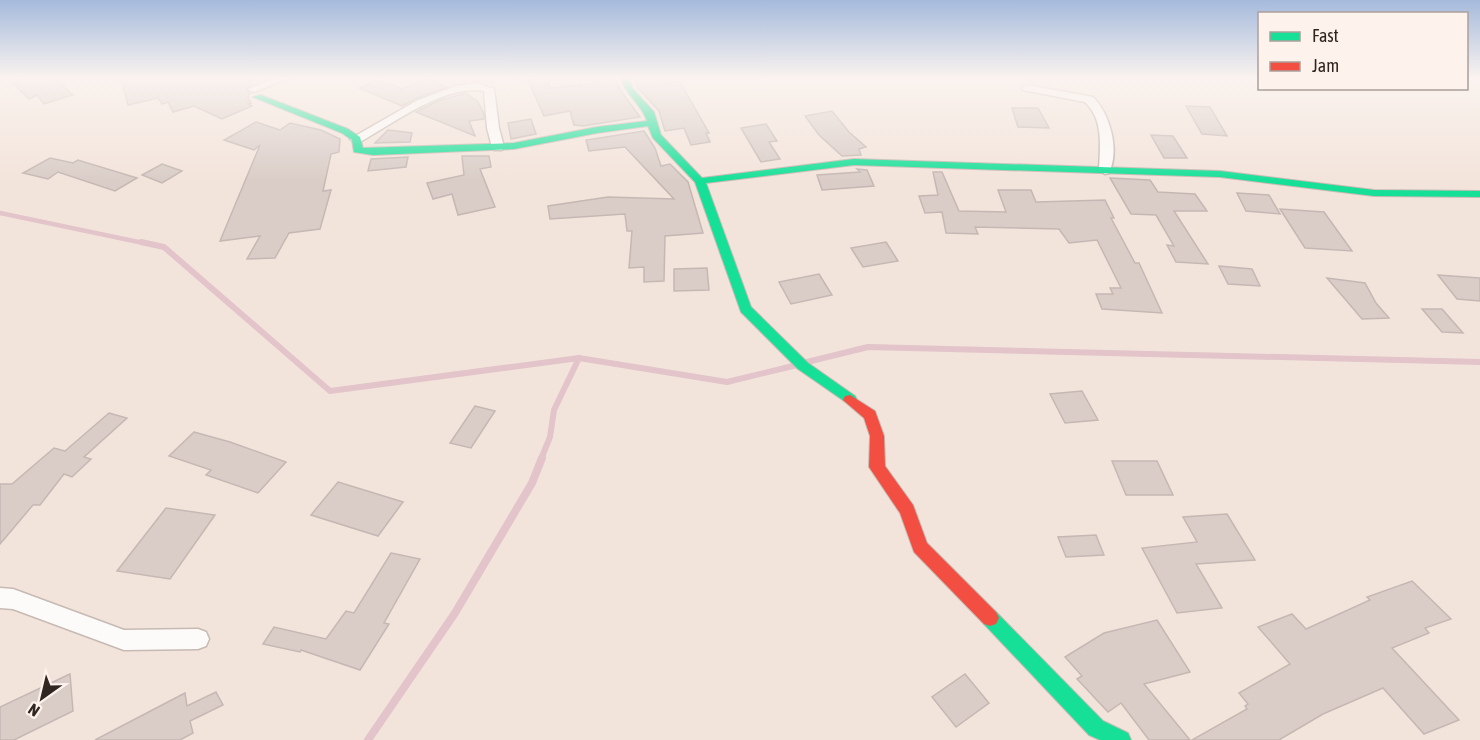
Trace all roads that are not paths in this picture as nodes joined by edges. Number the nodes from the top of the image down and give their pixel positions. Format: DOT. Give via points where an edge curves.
graph roads {
  1 [pos="302,113"];
  2 [pos="404,113"];
  3 [pos="491,113"];
  4 [pos="649,113"];
  5 [pos="1099,113"];
  6 [pos="652,123"];
  7 [pos="356,139"];
  8 [pos="498,147"];
  9 [pos="1105,170"];
  10 [pos="700,181"];
  11 [pos="1480,194"];
  12 [pos="0,598"];
  13 [pos="198,639"];
  14 [pos="1121,740"];
  1 -- 7 [label="street"];
  2 -- 7 [label="street"];
  3 -- 8 [label="street"];
  4 -- 6 [label="street"];
  5 -- 9 [label="street" via="1107,129"];
  6 -- 8 [label="street"];
  6 -- 10 [label="street" via="656,136"];
  7 -- 8 [label="street" via="358,150 373,152"];
  9 -- 10 [label="street" via="854,162"];
  9 -- 11 [label="street" via="1220,174 1374,193"];
  10 -- 14 [label="street" via="745,309 803,366 870,415 878,436 877,467 907,510 920,547 1096,728"];
  12 -- 13 [label="street" via="13,599 124,640"];
}
